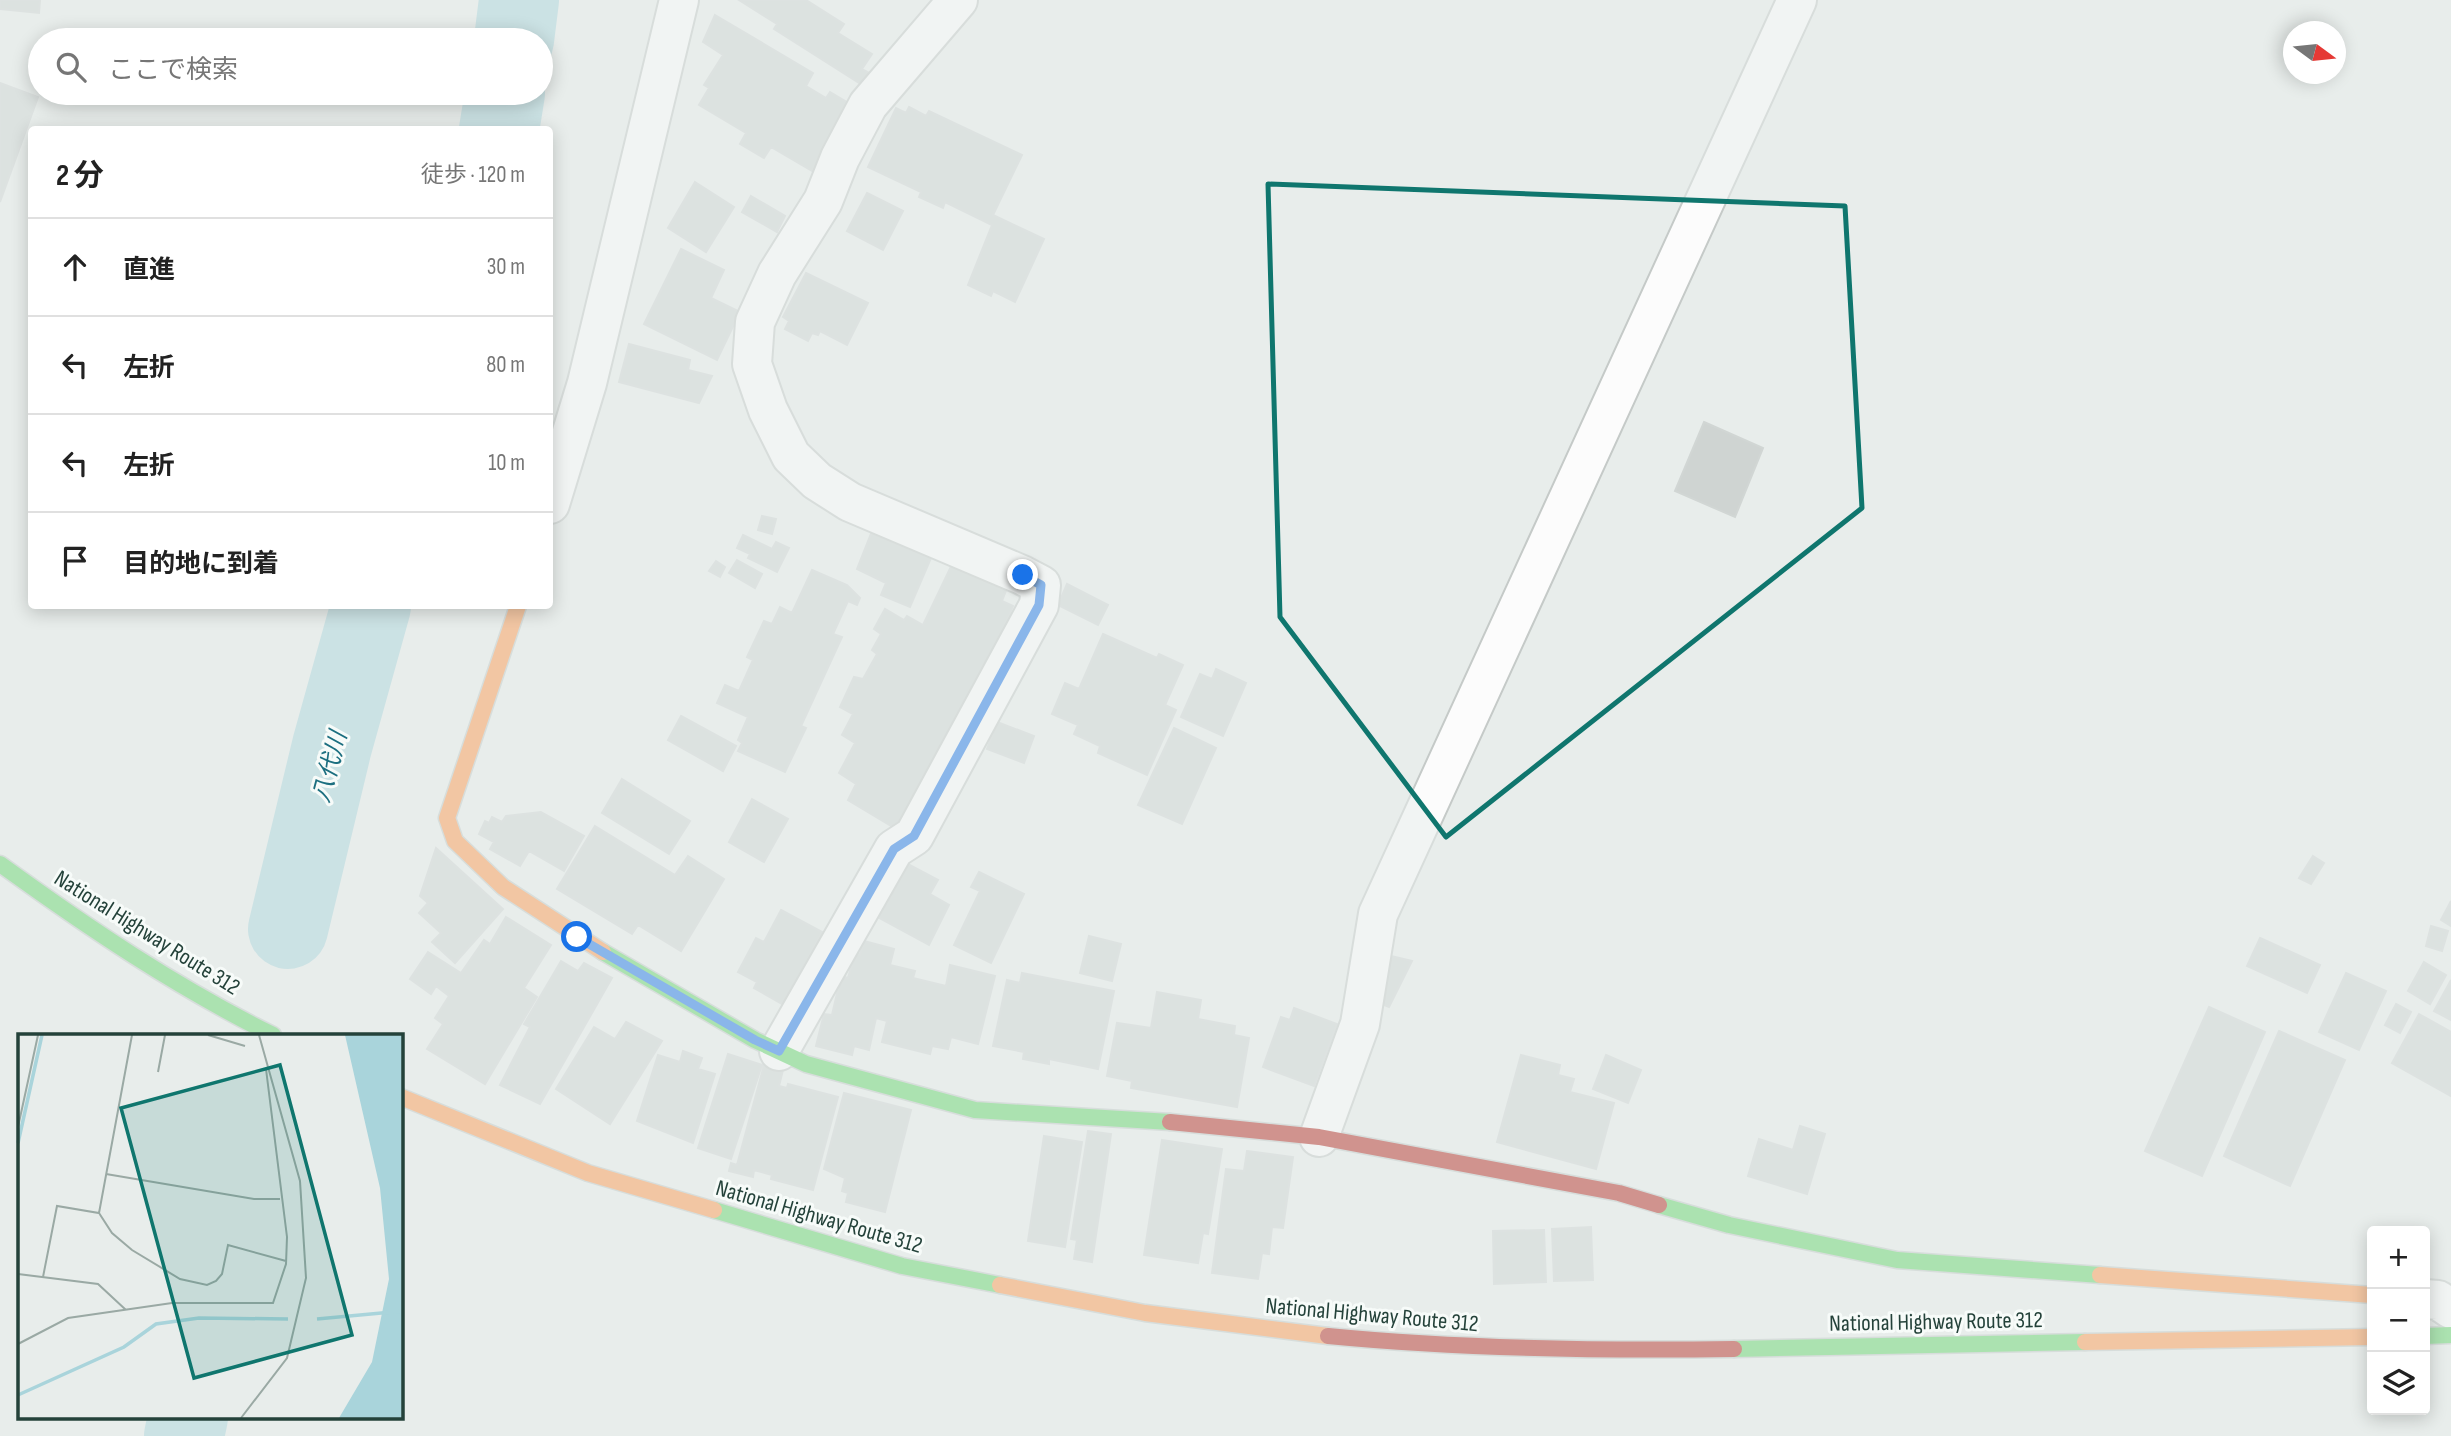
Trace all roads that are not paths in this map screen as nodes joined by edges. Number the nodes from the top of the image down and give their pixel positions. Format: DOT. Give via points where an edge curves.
graph roads {
  1 [pos="679,0"];
  2 [pos="958,0"];
  3 [pos="1797,0"];
  4 [pos="553,493"];
  5 [pos="517,609"];
  6 [pos="0,864"];
  7 [pos="271,1034"];
  8 [pos="779,1051"];
  9 [pos="402,1097"];
  10 [pos="1319,1137"];
  11 [pos="2367,1295"];
  12 [pos="2430,1299"];
  13 [pos="2451,1309"];
  14 [pos="2451,1335"];
  15 [pos="2430,1336"];
  16 [pos="2367,1337"];
  1 -- 4 [label="street" via="587,383"];
  2 -- 8 [label="street" via="868,105 823,201 777,274 755,322 752,364 791,456 817,481 850,502 1023,575 1041,585 1042,593 914,836 894,849"];
  3 -- 10 [label="street" via="1378,914 1360,1024"];
  5 -- 8 [label="main road" via="447,818 455,841 503,887 577,937"];
  6 -- 7 [label="main road, National Highway Route 312" via="77,920"];
  8 -- 10 [label="main road" via="806,1064 975,1110 1192,1123"];
  9 -- 16 [label="main road, National Highway Route 312" via="588,1173 902,1266 1145,1313 1282,1331 1426,1345 1609,1351"];
  10 -- 11 [label="main road" via="1619,1193 1729,1224 1897,1260"];
  12 -- 13 [label="street"];
  14 -- 15 [label="main road"];
}
